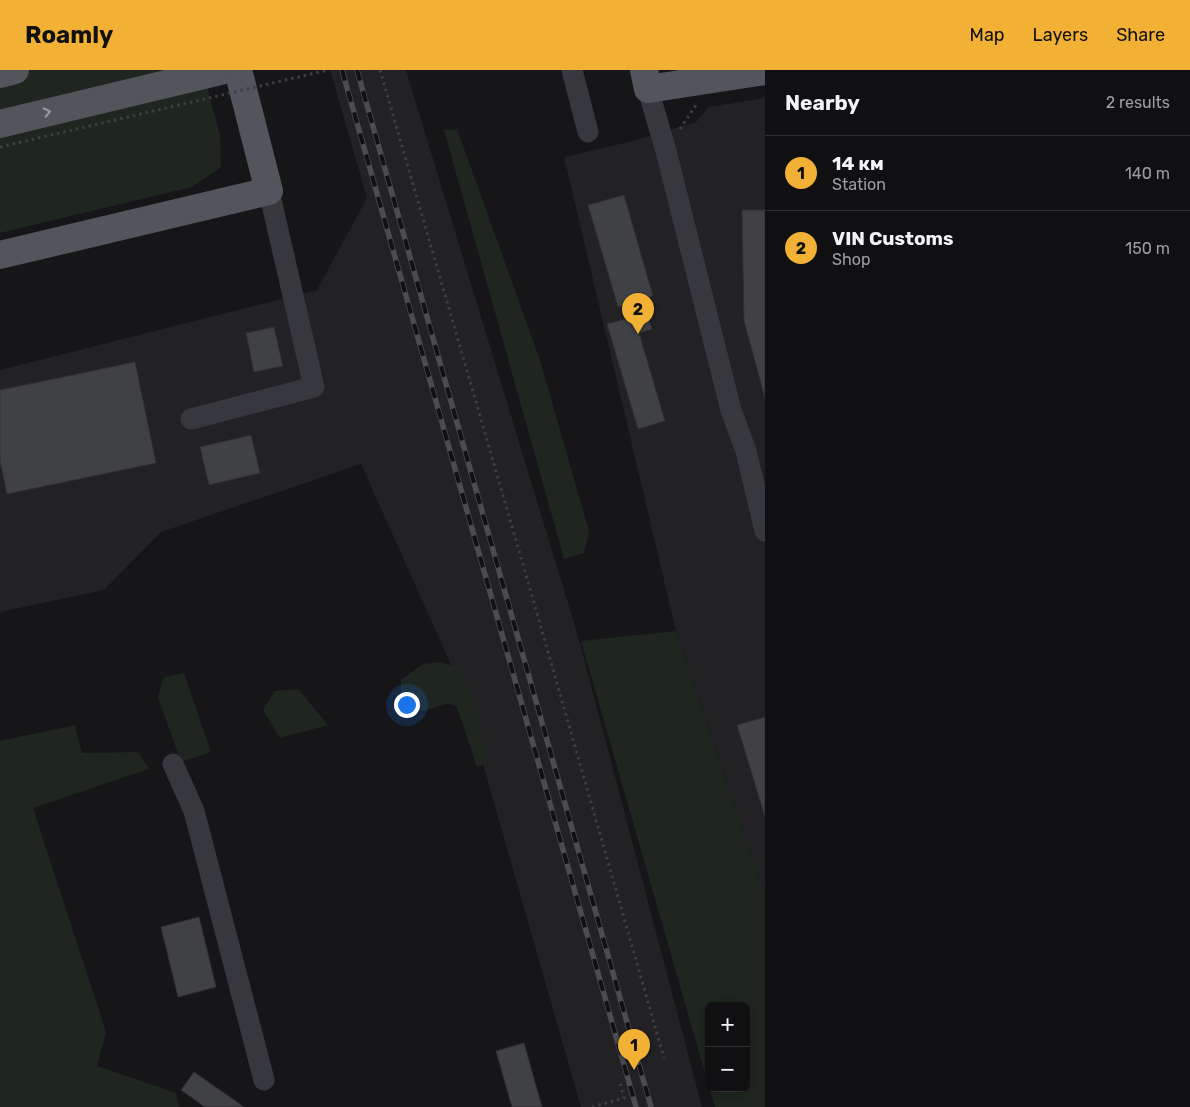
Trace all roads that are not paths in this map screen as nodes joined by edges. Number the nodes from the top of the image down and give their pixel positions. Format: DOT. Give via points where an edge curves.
graph roads {
  1 [pos="15,70"];
  2 [pos="224,70"];
  3 [pos="238,70"];
  4 [pos="572,70"];
  5 [pos="765,71"];
  6 [pos="0,74"];
  7 [pos="646,79"];
  8 [pos="0,124"];
  9 [pos="588,132"];
  10 [pos="269,191"];
  11 [pos="0,255"];
  12 [pos="191,419"];
  13 [pos="765,531"];
  14 [pos="173,764"];
  15 [pos="264,1080"];
  1 -- 6 [label="main road"];
  8 -- 2 [label="main road, one-way"];
  3 -- 10 [label="main road"];
  4 -- 9 [label="lane"];
  5 -- 7 [label="main road"];
  7 -- 13 [label="lane"];
  10 -- 11 [label="main road"];
  10 -- 12 [label="lane" via="314,387"];
  14 -- 15 [label="lane" via="194,811"];
}
